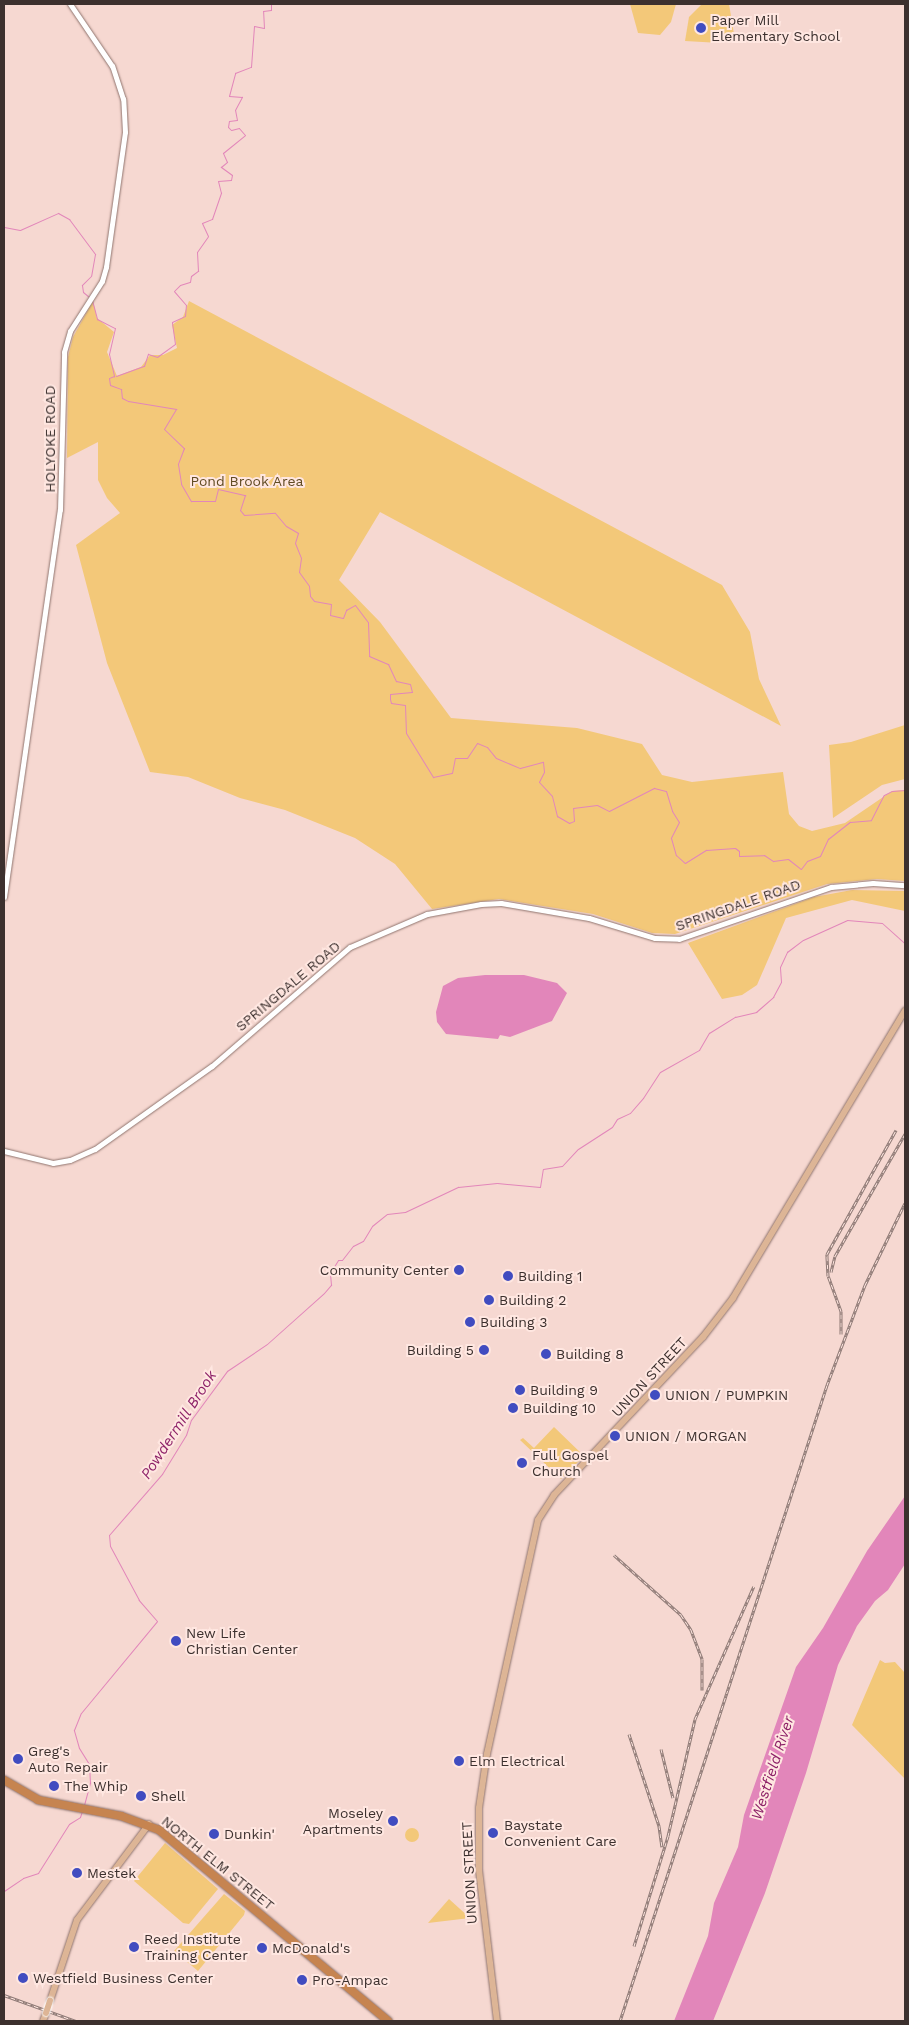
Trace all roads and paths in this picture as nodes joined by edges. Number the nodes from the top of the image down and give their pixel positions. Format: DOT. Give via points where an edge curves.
graph roads {
  1 [pos="70,4"];
  2 [pos="905,885"];
  3 [pos="4,897"];
  4 [pos="905,1011"];
  5 [pos="4,1152"];
  6 [pos="4,1780"];
  7 [pos="149,1824"];
  8 [pos="43,2021"];
  9 [pos="388,2021"];
  10 [pos="497,2021"];
  1 -- 3 [label="street, HOLYOKE ROAD" via="112,66 120,85 125,116 106,267 70,331 62,361 60,510"];
  2 -- 5 [label="street, SPRINGDALE ROAD" via="831,887 679,938 656,938 589,918 501,903 427,914 370,937 343,953 212,1066 95,1149 70,1160 53,1163"];
  4 -- 10 [label="main road, UNION STREET" via="733,1298 697,1344 554,1495 538,1520 487,1754 479,1808 481,1887"];
  6 -- 7 [label="highway, NORTH ELM STREET" via="38,1800"];
  7 -- 8 [label="main road, bridge" via="78,1920"];
  7 -- 9 [label="highway, NORTH ELM STREET" via="176,1842"];
}
